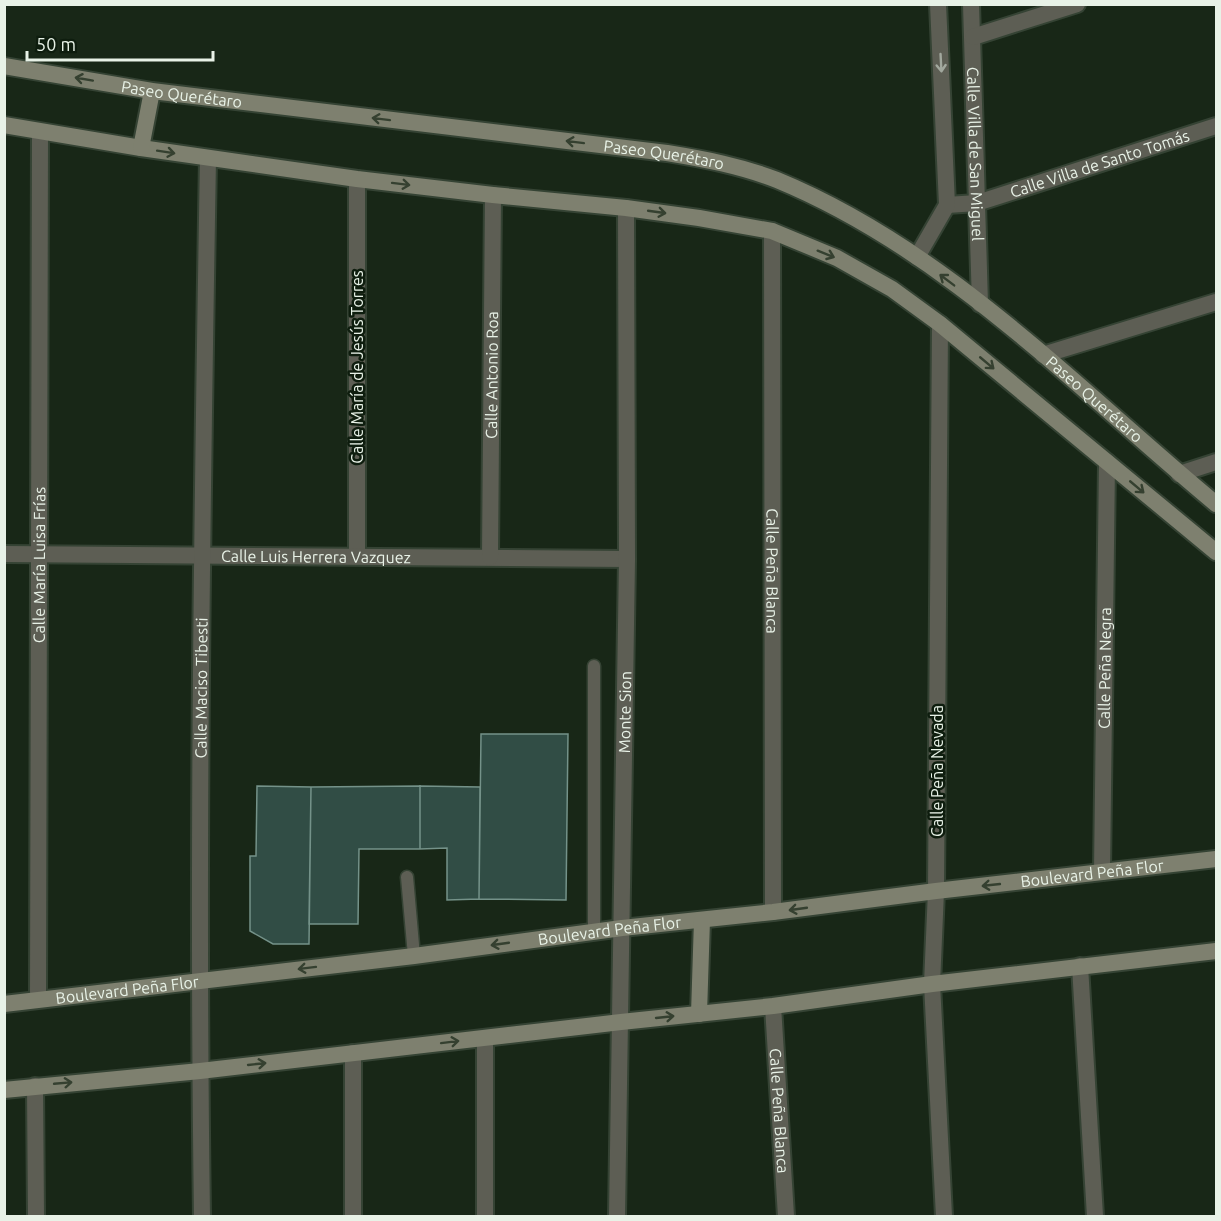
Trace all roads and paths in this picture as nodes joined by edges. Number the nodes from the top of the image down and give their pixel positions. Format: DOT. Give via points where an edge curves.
graph roads {
  1 [pos="938,4"];
  2 [pos="971,4"];
  3 [pos="1077,4"];
  4 [pos="973,37"];
  5 [pos="4,66"];
  6 [pos="152,91"];
  7 [pos="4,125"];
  8 [pos="1216,126"];
  9 [pos="40,132"];
  10 [pos="141,148"];
  11 [pos="208,158"];
  12 [pos="357,179"];
  13 [pos="493,195"];
  14 [pos="977,203"];
  15 [pos="947,205"];
  16 [pos="626,208"];
  17 [pos="772,231"];
  18 [pos="917,257"];
  19 [pos="1216,302"];
  20 [pos="980,304"];
  21 [pos="940,324"];
  22 [pos="1043,355"];
  23 [pos="1107,462"];
  24 [pos="1216,462"];
  25 [pos="1179,474"];
  26 [pos="1216,504"];
  27 [pos="1216,552"];
  28 [pos="4,554"];
  29 [pos="202,554"];
  30 [pos="40,555"];
  31 [pos="357,556"];
  32 [pos="489,557"];
  33 [pos="627,559"];
  34 [pos="594,666"];
  35 [pos="1216,859"];
  36 [pos="1102,872"];
  37 [pos="407,878"];
  38 [pos="936,891"];
  39 [pos="773,912"];
  40 [pos="702,920"];
  41 [pos="622,928"];
  42 [pos="594,932"];
  43 [pos="1216,951"];
  44 [pos="414,956"];
  45 [pos="1080,966"];
  46 [pos="199,981"];
  47 [pos="932,984"];
  48 [pos="38,999"];
  49 [pos="4,1004"];
  50 [pos="773,1006"];
  51 [pos="699,1014"];
  52 [pos="621,1022"];
  53 [pos="485,1038"];
  54 [pos="353,1053"];
  55 [pos="200,1071"];
  56 [pos="35,1086"];
  57 [pos="4,1090"];
  58 [pos="36,1216"];
  59 [pos="202,1216"];
  60 [pos="353,1216"];
  61 [pos="485,1216"];
  62 [pos="617,1216"];
  63 [pos="786,1216"];
  64 [pos="944,1216"];
  65 [pos="1095,1216"];
  1 -- 15 [label="street, Calle Villa de San Miguel, one-way"];
  2 -- 4 [label="street, Calle Villa de San Miguel"];
  3 -- 4 [label="street"];
  4 -- 14 [label="street, Calle Villa de San Miguel"];
  6 -- 5 [label="main road, Paseo Querétaro, one-way"];
  6 -- 10 [label="main road"];
  18 -- 6 [label="main road, Paseo Querétaro, one-way" via="845,213 776,180 722,163 667,153"];
  7 -- 9 [label="main road"];
  8 -- 14 [label="street, Calle Villa de Santo Tomás"];
  9 -- 10 [label="main road"];
  9 -- 30 [label="street, Calle María Luisa Frías"];
  10 -- 11 [label="main road, one-way"];
  11 -- 12 [label="main road"];
  11 -- 29 [label="street, Calle Maciso Tibesti"];
  12 -- 13 [label="main road, one-way"];
  12 -- 31 [label="street, Calle María de Jesús Torres"];
  13 -- 16 [label="main road"];
  13 -- 32 [label="street, Calle Antonio Roa"];
  14 -- 15 [label="street, Calle Villa de Santo Tomás"];
  14 -- 20 [label="street, Calle Villa de San Miguel"];
  15 -- 18 [label="street, Calle Villa de San Miguel"];
  16 -- 17 [label="main road, one-way"];
  16 -- 33 [label="street, Monte Sion"];
  17 -- 21 [label="main road, one-way" via="837,258 892,289"];
  17 -- 39 [label="street, Calle Peña Blanca"];
  20 -- 18 [label="main road, Paseo Querétaro, one-way"];
  19 -- 22 [label="street"];
  20 -- 22 [label="main road, Paseo Querétaro"];
  21 -- 23 [label="main road, one-way"];
  21 -- 38 [label="street, Calle Peña Nevada"];
  22 -- 25 [label="main road, Paseo Querétaro"];
  23 -- 27 [label="main road, one-way"];
  23 -- 36 [label="street, Calle Peña Negra"];
  24 -- 25 [label="street"];
  25 -- 26 [label="main road, Paseo Querétaro"];
  28 -- 30 [label="street, Calle Luis Herrera Vazquez"];
  29 -- 30 [label="street, Calle Luis Herrera Vazquez"];
  29 -- 31 [label="street, Calle Luis Herrera Vazquez"];
  29 -- 46 [label="street, Calle Maciso Tibesti"];
  30 -- 48 [label="street, Calle María Luisa Frías"];
  31 -- 32 [label="street, Calle Luis Herrera Vazquez"];
  32 -- 33 [label="street, Calle Luis Herrera Vazquez"];
  33 -- 41 [label="street, Monte Sion"];
  34 -- 42 [label="lane"];
  35 -- 36 [label="main road, Boulevard Peña Flor"];
  36 -- 38 [label="main road, Boulevard Peña Flor, one-way"];
  37 -- 44 [label="lane"];
  38 -- 39 [label="main road, Boulevard Peña Flor, one-way"];
  38 -- 47 [label="street, Calle Peña Nevada"];
  39 -- 40 [label="main road, Boulevard Peña Flor"];
  40 -- 41 [label="main road, Boulevard Peña Flor"];
  40 -- 51 [label="main road"];
  41 -- 42 [label="main road, Boulevard Peña Flor"];
  41 -- 52 [label="street, Monte Sion"];
  42 -- 44 [label="main road, Boulevard Peña Flor, one-way"];
  43 -- 45 [label="main road"];
  44 -- 46 [label="main road, Boulevard Peña Flor, one-way"];
  45 -- 47 [label="main road"];
  45 -- 65 [label="street"];
  46 -- 48 [label="main road, Boulevard Peña Flor"];
  46 -- 55 [label="street, Calle Maciso Tibesti"];
  47 -- 50 [label="main road"];
  47 -- 64 [label="street, Calle Peña Nevada"];
  48 -- 49 [label="main road, Boulevard Peña Flor"];
  50 -- 51 [label="main road"];
  50 -- 63 [label="street, Calle Peña Blanca"];
  52 -- 51 [label="main road, one-way"];
  52 -- 53 [label="main road"];
  52 -- 62 [label="street, Monte Sion"];
  54 -- 53 [label="main road, one-way"];
  53 -- 61 [label="street"];
  55 -- 54 [label="main road, one-way"];
  54 -- 60 [label="street"];
  56 -- 55 [label="main road, one-way"];
  55 -- 59 [label="street, Calle Maciso Tibesti"];
  56 -- 57 [label="main road"];
  56 -- 58 [label="street"];
}
